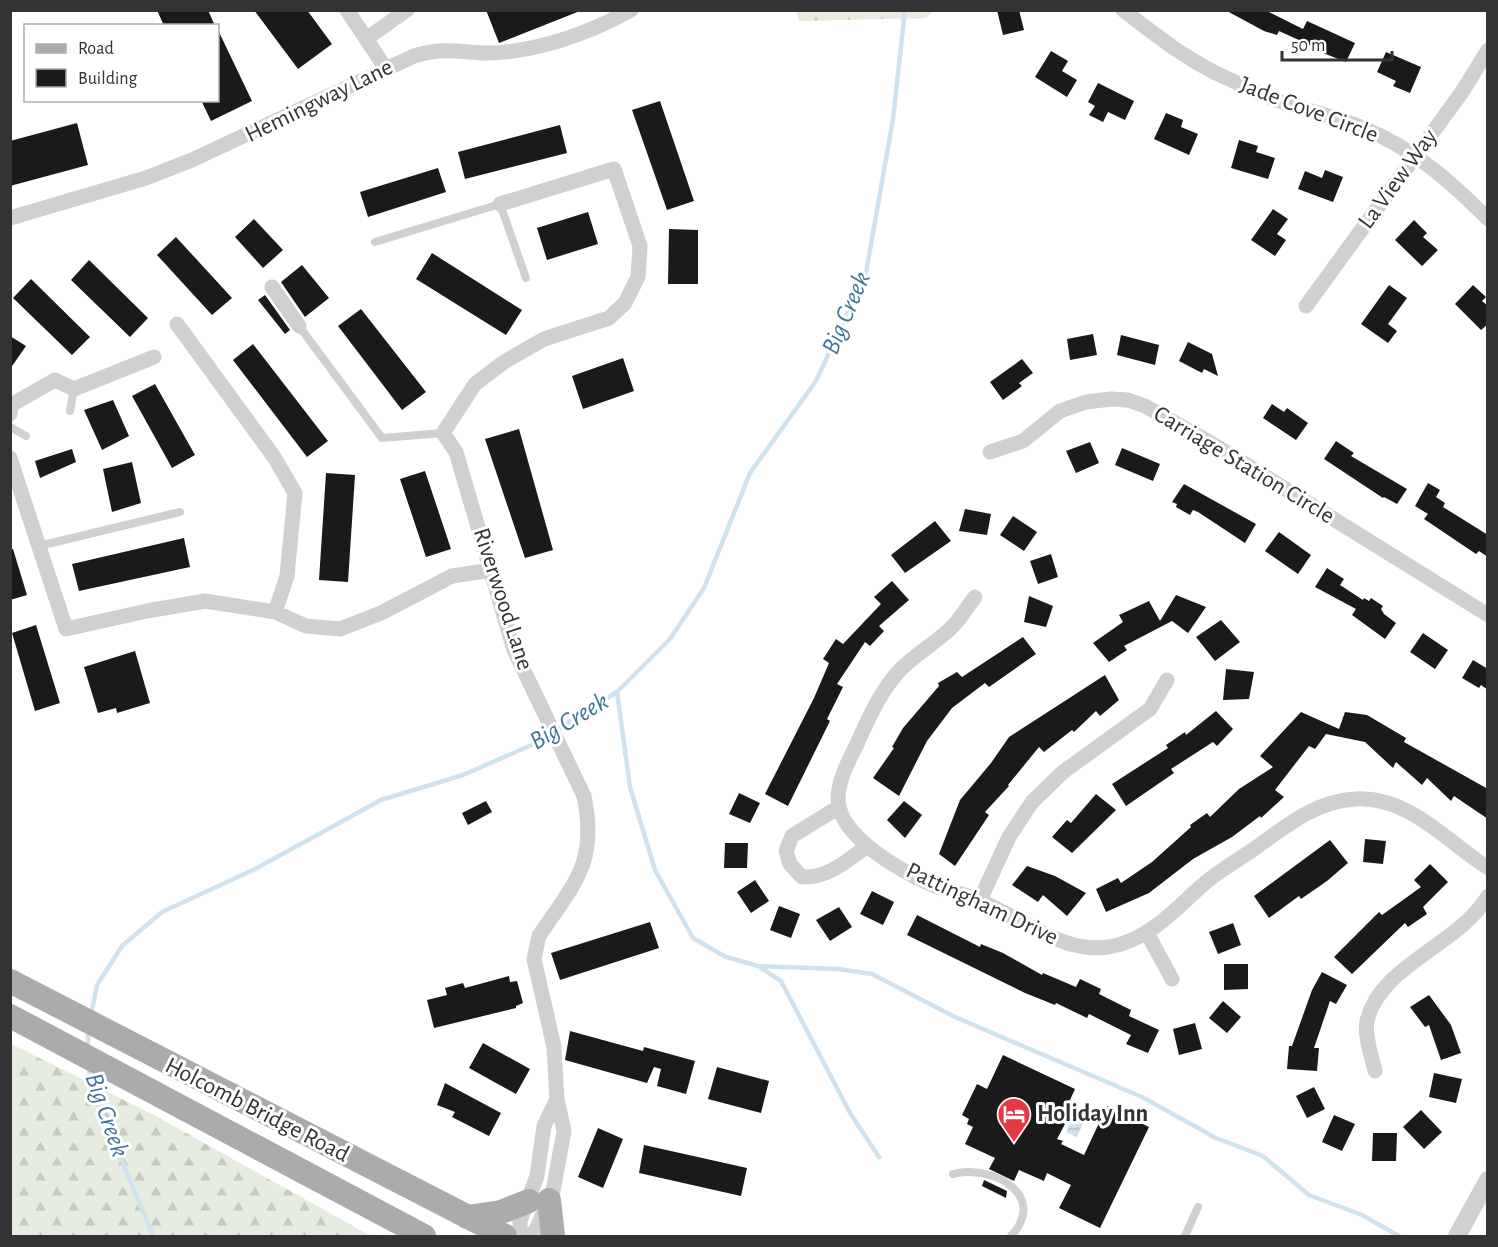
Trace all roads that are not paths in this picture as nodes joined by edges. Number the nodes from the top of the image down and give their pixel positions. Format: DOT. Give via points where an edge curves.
graph roads {
  1 [pos="347,10"];
  2 [pos="407,10"];
  3 [pos="631,10"];
  4 [pos="1123,10"];
  5 [pos="366,39"];
  6 [pos="1488,50"];
  7 [pos="386,69"];
  8 [pos="1415,156"];
  9 [pos="500,204"];
  10 [pos="10,218"];
  11 [pos="1488,219"];
  12 [pos="375,242"];
  13 [pos="526,278"];
  14 [pos="272,287"];
  15 [pos="1306,306"];
  16 [pos="177,324"];
  17 [pos="299,326"];
  18 [pos="154,357"];
  19 [pos="74,389"];
  20 [pos="70,411"];
  21 [pos="10,414"];
  22 [pos="10,427"];
  23 [pos="443,433"];
  24 [pos="27,436"];
  25 [pos="990,452"];
  26 [pos="10,458"];
  27 [pos="180,512"];
  28 [pos="39,546"];
  29 [pos="492,570"];
  30 [pos="975,597"];
  31 [pos="275,612"];
  32 [pos="1488,615"];
  33 [pos="1167,680"];
  34 [pos="839,807"];
  35 [pos="866,847"];
  36 [pos="1488,868"];
  37 [pos="1488,896"];
  38 [pos="980,900"];
  39 [pos="1147,933"];
  40 [pos="1172,978"];
  41 [pos="12,982"];
  42 [pos="10,1016"];
  43 [pos="1375,1071"];
  44 [pos="557,1099"];
  45 [pos="952,1174"];
  46 [pos="1488,1180"];
  47 [pos="539,1201"];
  48 [pos="1198,1207"];
  49 [pos="467,1217"];
  50 [pos="424,1236"];
  51 [pos="505,1236"];
  52 [pos="520,1236"];
  53 [pos="529,1236"];
  54 [pos="553,1236"];
  55 [pos="1011,1236"];
  56 [pos="1185,1236"];
  57 [pos="1458,1236"];
  1 -- 5 [label="street"];
  2 -- 5 [label="street"];
  3 -- 7 [label="street, Hemingway Lane" via="541,48 435,50"];
  4 -- 8 [label="street, Jade Cove Circle" via="1167,44 1219,75 1275,99 1363,128"];
  5 -- 7 [label="street"];
  6 -- 8 [label="street, La View Way"];
  7 -- 10 [label="street, Hemingway Lane" via="192,160 146,178"];
  8 -- 11 [label="street, Jade Cove Circle"];
  8 -- 15 [label="street, La View Way"];
  9 -- 12 [label="lane"];
  9 -- 13 [label="lane"];
  9 -- 23 [label="street" via="614,170 640,246 638,277 625,303 609,318 544,339 474,384"];
  14 -- 17 [label="street"];
  16 -- 31 [label="street" via="274,457 295,493 287,576"];
  17 -- 23 [label="lane" via="382,438"];
  18 -- 19 [label="street"];
  19 -- 20 [label="lane"];
  19 -- 21 [label="street" via="55,380 11,405"];
  22 -- 24 [label="lane"];
  23 -- 29 [label="street, Riverwood Lane" via="456,452"];
  25 -- 32 [label="street, Carriage Station Circle" via="1023,441 1060,411 1086,402 1128,400 1213,444"];
  26 -- 28 [label="street"];
  27 -- 28 [label="lane"];
  28 -- 31 [label="street" via="66,629 205,601"];
  29 -- 31 [label="street" via="452,576 381,613 340,629 306,626"];
  29 -- 44 [label="street, Riverwood Lane" via="514,650 584,796 589,821 581,874 539,936 534,959 554,1047"];
  30 -- 34 [label="street" via="951,628 885,687 844,772"];
  33 -- 38 [label="street" via="1150,709 1063,772 1032,802 1009,837"];
  34 -- 35 [label="street, Pattingham Drive" via="850,830"];
  34 -- 35 [label="street" via="792,836 786,851 790,864 802,877 818,877"];
  35 -- 38 [label="street, Pattingham Drive" via="931,884"];
  36 -- 39 [label="street, Pattingham Drive" via="1443,833 1397,806 1376,800 1333,802 1303,814 1206,882 1170,918"];
  37 -- 43 [label="street" via="1464,927 1392,981 1376,999 1366,1023"];
  38 -- 39 [label="street, Pattingham Drive" via="1074,945 1121,944"];
  39 -- 40 [label="street"];
  41 -- 49 [label="main road, Holcomb Bridge Road"];
  42 -- 50 [label="main road, Holcomb Bridge Road"];
  44 -- 47 [label="street, Riverwood Lane" via="544,1126 537,1176"];
  44 -- 47 [label="street, Riverwood Lane" via="564,1131 559,1169"];
  45 -- 55 [label="lane" via="983,1173 1015,1189 1023,1215 1022,1224"];
  46 -- 57 [label="street"];
  47 -- 49 [label="main road"];
  47 -- 52 [label="street, Riverwood Lane" via="520,1221"];
  47 -- 53 [label="street, Riverwood Lane" via="536,1230"];
  47 -- 54 [label="main road"];
  48 -- 56 [label="lane"];
  49 -- 51 [label="main road, Holcomb Bridge Road"];
}
